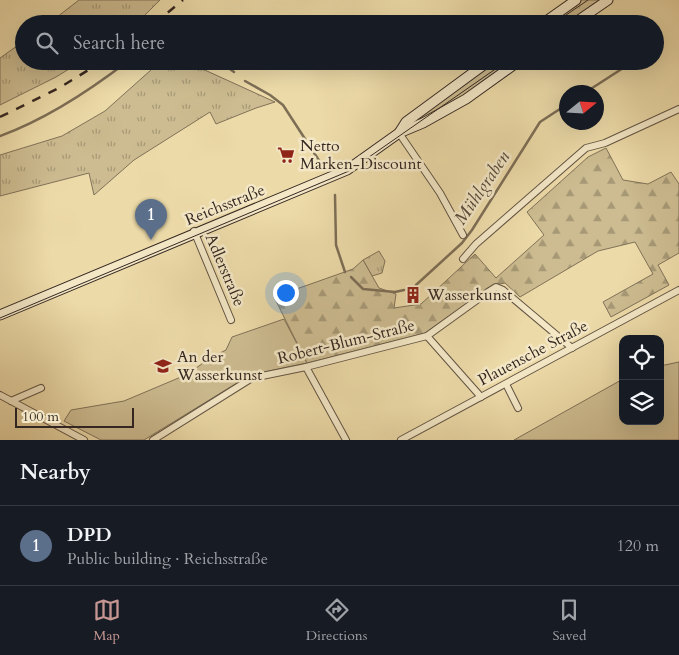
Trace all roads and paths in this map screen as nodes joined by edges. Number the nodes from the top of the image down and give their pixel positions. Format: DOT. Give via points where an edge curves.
graph roads {
  1 [pos="576,0"];
  2 [pos="608,0"];
  3 [pos="555,15"];
  4 [pos="586,15"];
  5 [pos="476,70"];
  6 [pos="506,70"];
  7 [pos="679,109"];
  8 [pos="399,133"];
  9 [pos="195,232"];
  10 [pos="462,235"];
  11 [pos="463,259"];
  12 [pos="679,290"];
  13 [pos="0,316"];
  14 [pos="232,320"];
  15 [pos="427,336"];
  16 [pos="572,348"];
  17 [pos="306,368"];
  18 [pos="506,384"];
  19 [pos="41,388"];
  20 [pos="0,395"];
  21 [pos="480,397"];
  22 [pos="11,400"];
  23 [pos="518,408"];
  24 [pos="84,440"];
  25 [pos="153,440"];
  26 [pos="346,440"];
  27 [pos="401,440"];
  1 -- 3 [label="main road"];
  2 -- 4 [label="main road"];
  5 -- 8 [label="main road, Reichsstraße" via="406,122"];
  6 -- 8 [label="main road, Reichsstraße" via="458,103"];
  7 -- 11 [label="street" via="605,143 586,148"];
  8 -- 9 [label="main road, Reichsstraße" via="347,170"];
  8 -- 10 [label="street" via="440,193"];
  9 -- 13 [label="main road, Reichsstraße"];
  9 -- 14 [label="street, Adlerstraße"];
  12 -- 16 [label="street, Plauensche Straße"];
  15 -- 16 [label="street, Robert-Blum-Straße" via="496,287"];
  15 -- 17 [label="street, Robert-Blum-Straße"];
  15 -- 21 [label="street"];
  16 -- 18 [label="street, Plauensche Straße"];
  17 -- 25 [label="street, Robert-Blum-Straße" via="252,378"];
  17 -- 26 [label="street"];
  18 -- 21 [label="street, Plauensche Straße"];
  18 -- 23 [label="street"];
  19 -- 22 [label="street"];
  20 -- 22 [label="street"];
  21 -- 27 [label="street, Plauensche Straße"];
  22 -- 24 [label="street"];
}
